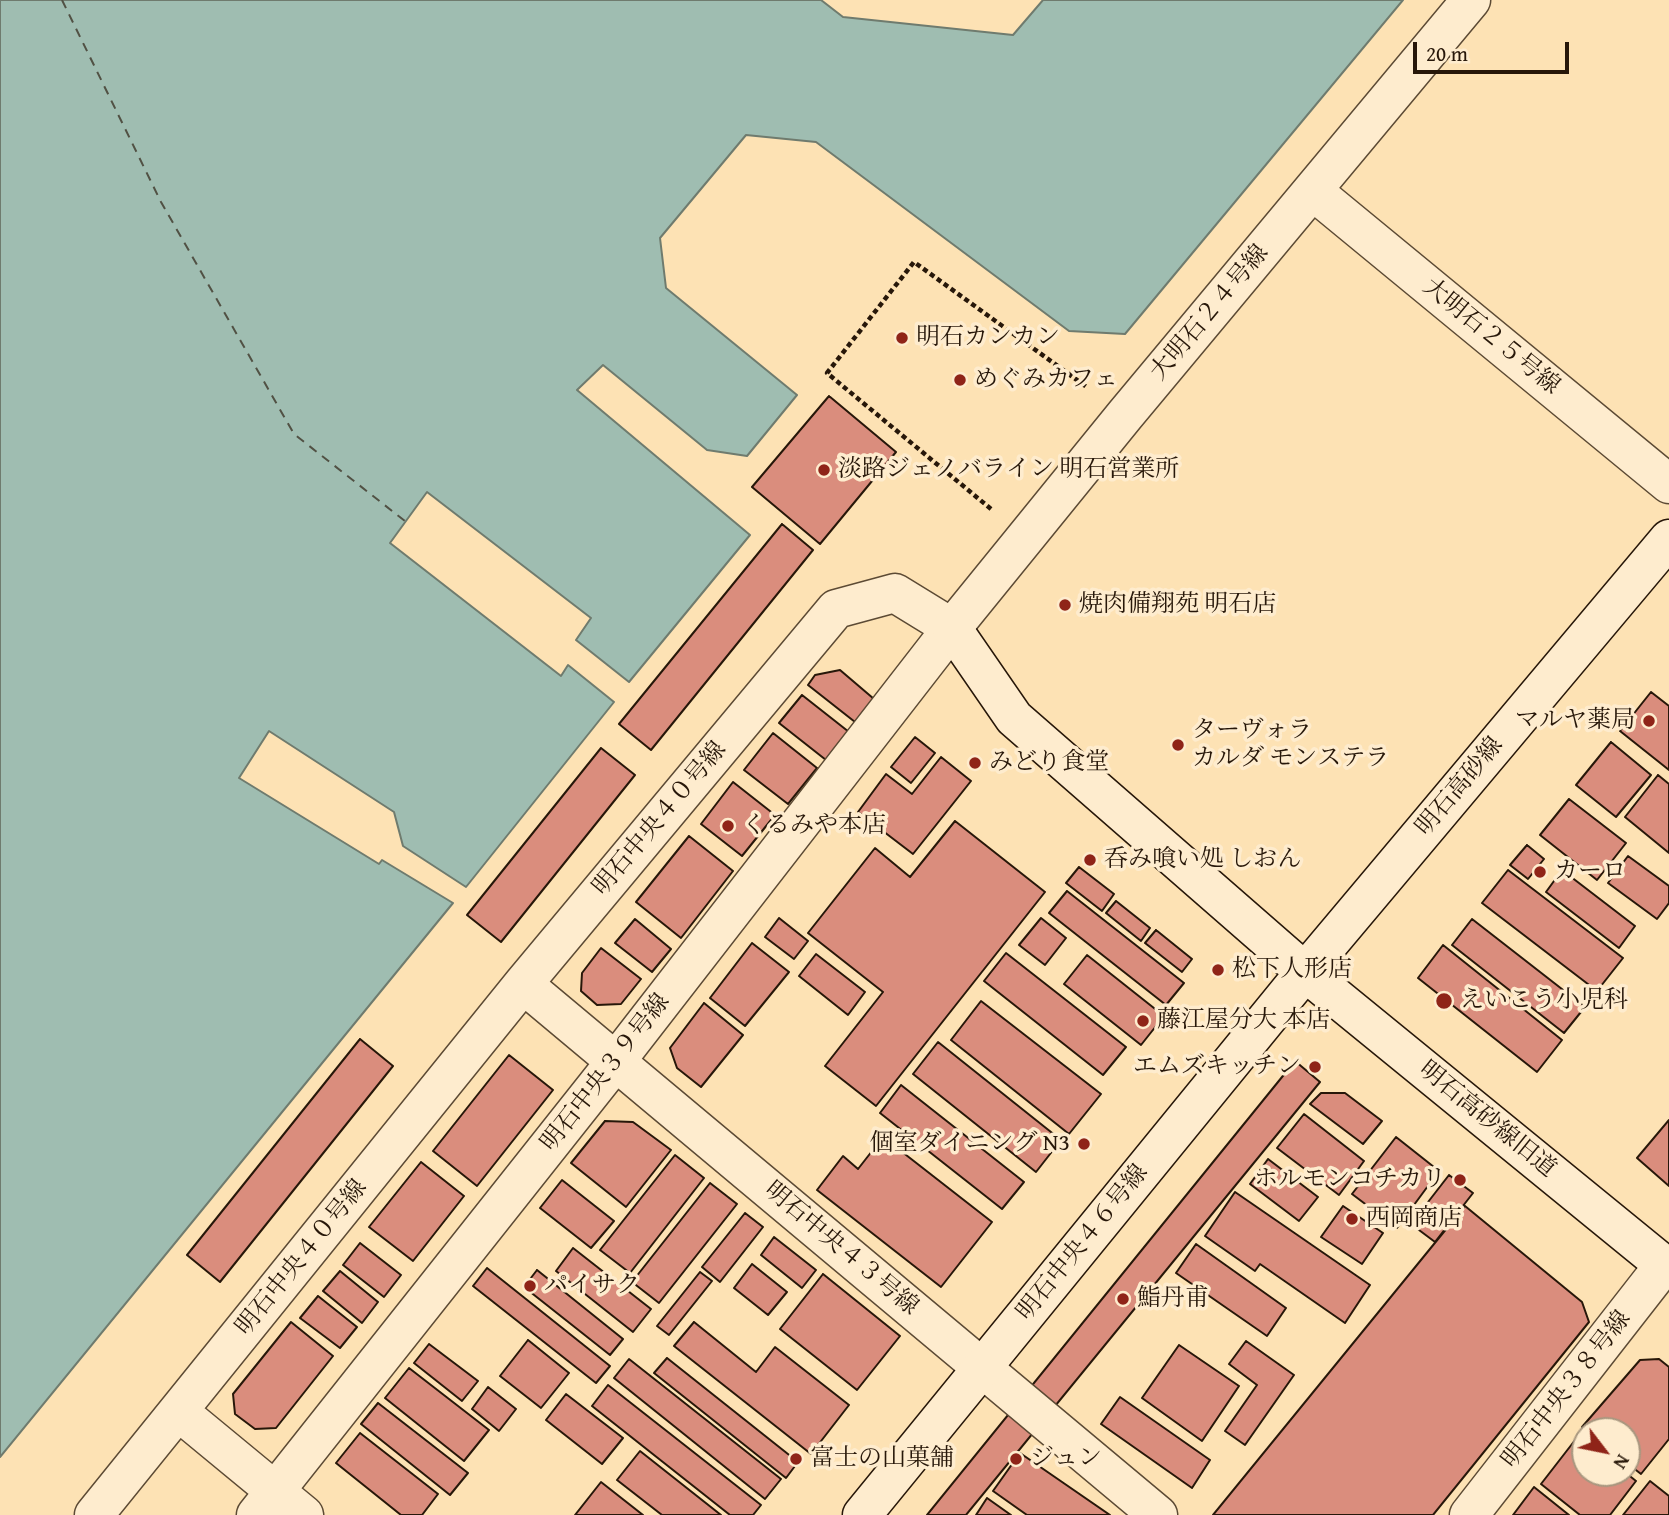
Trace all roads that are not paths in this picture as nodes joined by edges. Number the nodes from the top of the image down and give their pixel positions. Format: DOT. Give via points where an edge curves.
graph roads {
  1 [pos="1471,0"];
  2 [pos="1313,191"];
  3 [pos="1669,484"];
  4 [pos="1669,539"];
  5 [pos="952,628"];
  6 [pos="1305,972"];
  7 [pos="523,984"];
  8 [pos="616,1061"];
  9 [pos="1667,1267"];
  10 [pos="982,1367"];
  11 [pos="178,1411"];
  12 [pos="278,1507"];
  13 [pos="94,1515"];
  14 [pos="862,1515"];
  15 [pos="1158,1515"];
  16 [pos="1469,1515"];
  1 -- 2 [label="street, 大明石２４号線"];
  2 -- 3 [label="street, 大明石２５号線"];
  2 -- 5 [label="street, 大明石２４号線"];
  4 -- 6 [label="street, 明石高砂線"];
  5 -- 6 [label="street, 明石中央４０号線" via="1014,718"];
  5 -- 7 [label="street, 明石中央４０号線" via="895,593 836,608"];
  5 -- 8 [label="street, 明石中央３９号線"];
  6 -- 9 [label="street, 明石高砂線旧道"];
  6 -- 10 [label="street, 明石中央４６号線"];
  7 -- 8 [label="street, 明石中央４３号線"];
  7 -- 11 [label="street, 明石中央４０号線"];
  8 -- 10 [label="street, 明石中央４３号線"];
  8 -- 12 [label="street, 明石中央３９号線"];
  9 -- 16 [label="street, 明石中央３８号線"];
  10 -- 14 [label="street, 明石中央４６号線"];
  10 -- 15 [label="street, 明石中央４３号線"];
  11 -- 12 [label="street"];
  11 -- 13 [label="street, 明石中央４０号線"];
}
